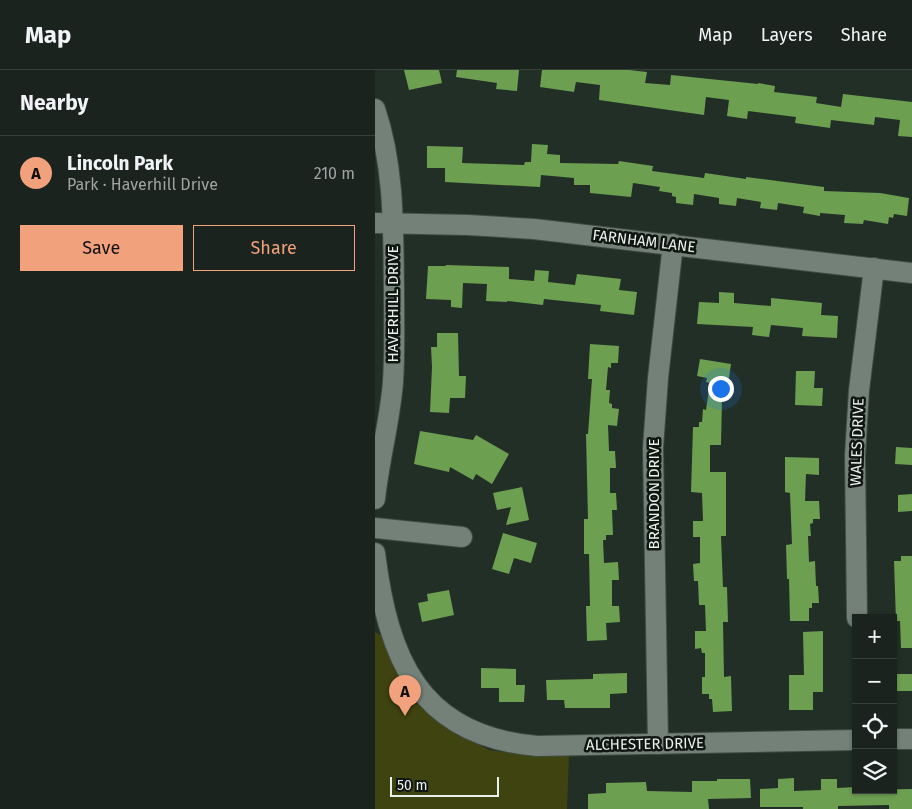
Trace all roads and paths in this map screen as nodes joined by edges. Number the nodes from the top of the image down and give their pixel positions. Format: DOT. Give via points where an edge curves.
graph roads {
  1 [pos="375,110"];
  2 [pos="384,223"];
  3 [pos="673,244"];
  4 [pos="874,268"];
  5 [pos="912,273"];
  6 [pos="375,499"];
  7 [pos="375,528"];
  8 [pos="462,537"];
  9 [pos="375,553"];
  10 [pos="857,614"];
  11 [pos="381,619"];
  12 [pos="897,739"];
  13 [pos="912,739"];
  14 [pos="852,740"];
  15 [pos="658,744"];
  1 -- 2 [label="street, HAVERHILL DRIVE" via="390,172"];
  2 -- 3 [label="street, FARNHAM LANE" via="468,224"];
  2 -- 6 [label="street, HAVERHILL DRIVE" via="393,382"];
  3 -- 4 [label="street, FARNHAM LANE"];
  3 -- 15 [label="street, BRANDON DRIVE" via="657,378 653,448"];
  4 -- 5 [label="street, FARNHAM LANE"];
  4 -- 10 [label="street, WALES DRIVE" via="859,390 855,456"];
  7 -- 8 [label="street"];
  9 -- 11 [label="street"];
  11 -- 15 [label="street, ALCHESTER DRIVE" via="408,673 428,701 476,733 511,744 537,746"];
  12 -- 13 [label="street"];
  14 -- 15 [label="street, ALCHESTER DRIVE"];
}
